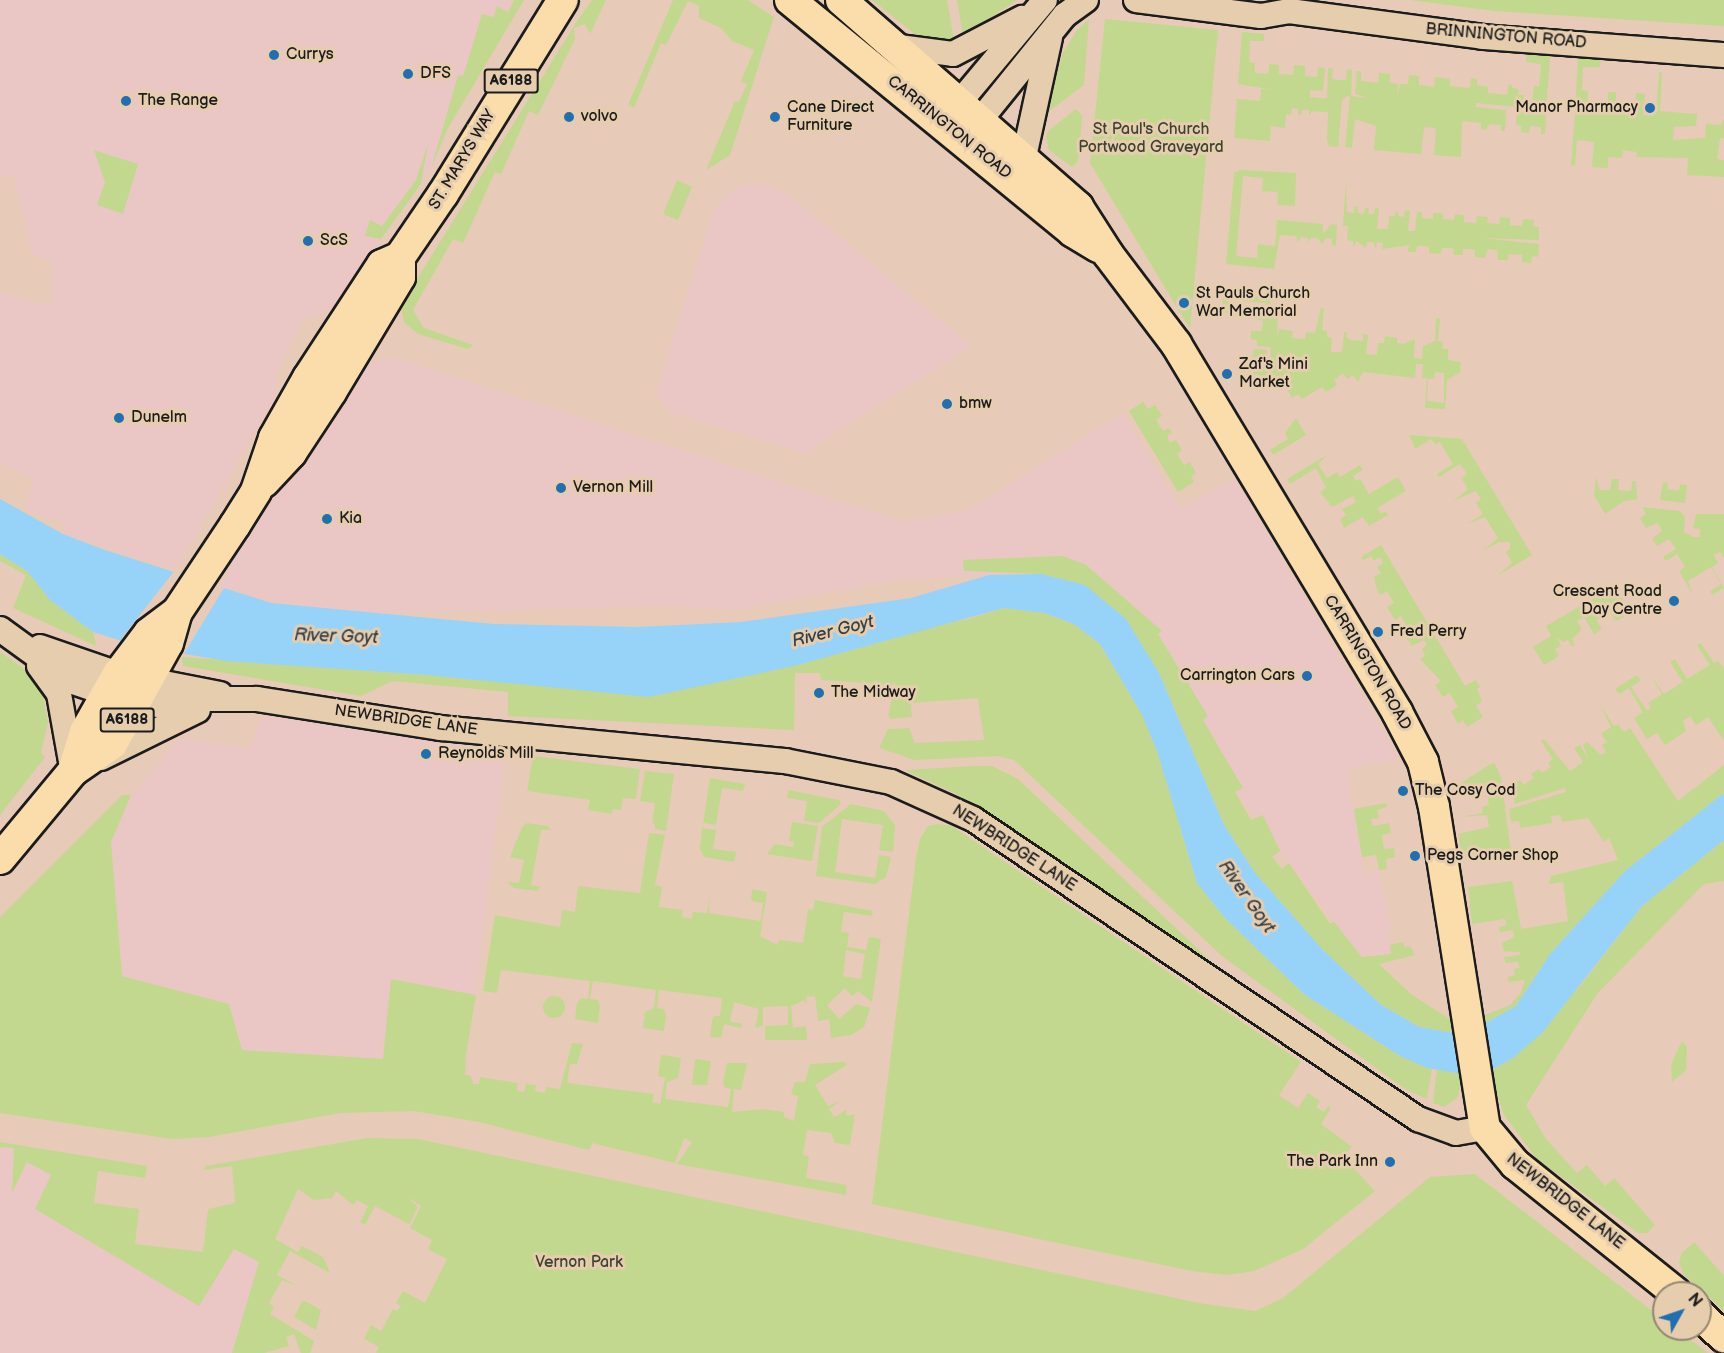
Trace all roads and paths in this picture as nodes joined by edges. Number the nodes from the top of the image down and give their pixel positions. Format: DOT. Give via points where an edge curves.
graph roads {
  1 [pos="563,0"];
  2 [pos="790,0"];
  3 [pos="841,0"];
  4 [pos="1045,0"];
  5 [pos="1086,0"];
  6 [pos="1136,0"];
  7 [pos="1267,0"];
  8 [pos="1289,11"];
  9 [pos="1028,17"];
  10 [pos="1051,33"];
  11 [pos="898,47"];
  12 [pos="1724,55"];
  13 [pos="962,121"];
  14 [pos="1024,158"];
  15 [pos="1108,254"];
  16 [pos="3,631"];
  17 [pos="151,649"];
  18 [pos="112,684"];
  19 [pos="141,692"];
  20 [pos="228,697"];
  21 [pos="73,771"];
  22 [pos="0,859"];
  23 [pos="1485,1128"];
  24 [pos="1662,1281"];
  25 [pos="1712,1326"];
  26 [pos="1724,1337"];
  1 -- 17 [label="main road, ST. MARYS WAY / A6188" via="400,257 382,265 308,378 274,438 256,491"];
  2 -- 13 [label="main road, CARRINGTON ROAD"];
  3 -- 11 [label="main road, CARRINGTON ROAD"];
  4 -- 9 [label="street"];
  5 -- 10 [label="street" via="1065,15"];
  6 -- 8 [label="street, BRINNINGTON ROAD" via="1261,16"];
  7 -- 8 [label="street, BRINNINGTON ROAD"];
  8 -- 12 [label="street, BRINNINGTON ROAD" via="1483,37"];
  9 -- 11 [label="street" via="1017,18 953,54"];
  9 -- 13 [label="street"];
  10 -- 13 [label="street"];
  10 -- 14 [label="street"];
  11 -- 13 [label="main road, CARRINGTON ROAD"];
  13 -- 14 [label="main road, CARRINGTON ROAD"];
  13 -- 15 [label="main road, CARRINGTON ROAD" via="1073,232"];
  14 -- 15 [label="main road, CARRINGTON ROAD" via="1078,207"];
  15 -- 23 [label="main road, CARRINGTON ROAD" via="1188,364 1397,712 1423,762 1432,797"];
  16 -- 18 [label="street, NEWBRIDGE LANE" via="73,682"];
  16 -- 21 [label="street" via="51,678 59,694"];
  17 -- 18 [label="main road, ST. MARYS WAY / A6188"];
  17 -- 19 [label="main road, ST. MARYS WAY / A6188"];
  18 -- 19 [label="street, NEWBRIDGE LANE"];
  18 -- 21 [label="main road, ST. MARYS WAY / A6188" via="85,732"];
  19 -- 20 [label="street, NEWBRIDGE LANE" via="204,689"];
  19 -- 21 [label="main road, ST. MARYS WAY / A6188" via="112,744"];
  20 -- 21 [label="street"];
  20 -- 23 [label="street, NEWBRIDGE LANE" via="463,730 785,761 849,771 918,791 973,819 1418,1119 1456,1133"];
  21 -- 22 [label="main road, ST. MARYS WAY / A6188"];
  23 -- 24 [label="main road, NEWBRIDGE LANE" via="1515,1164"];
  25 -- 26 [label="main road"];
}
